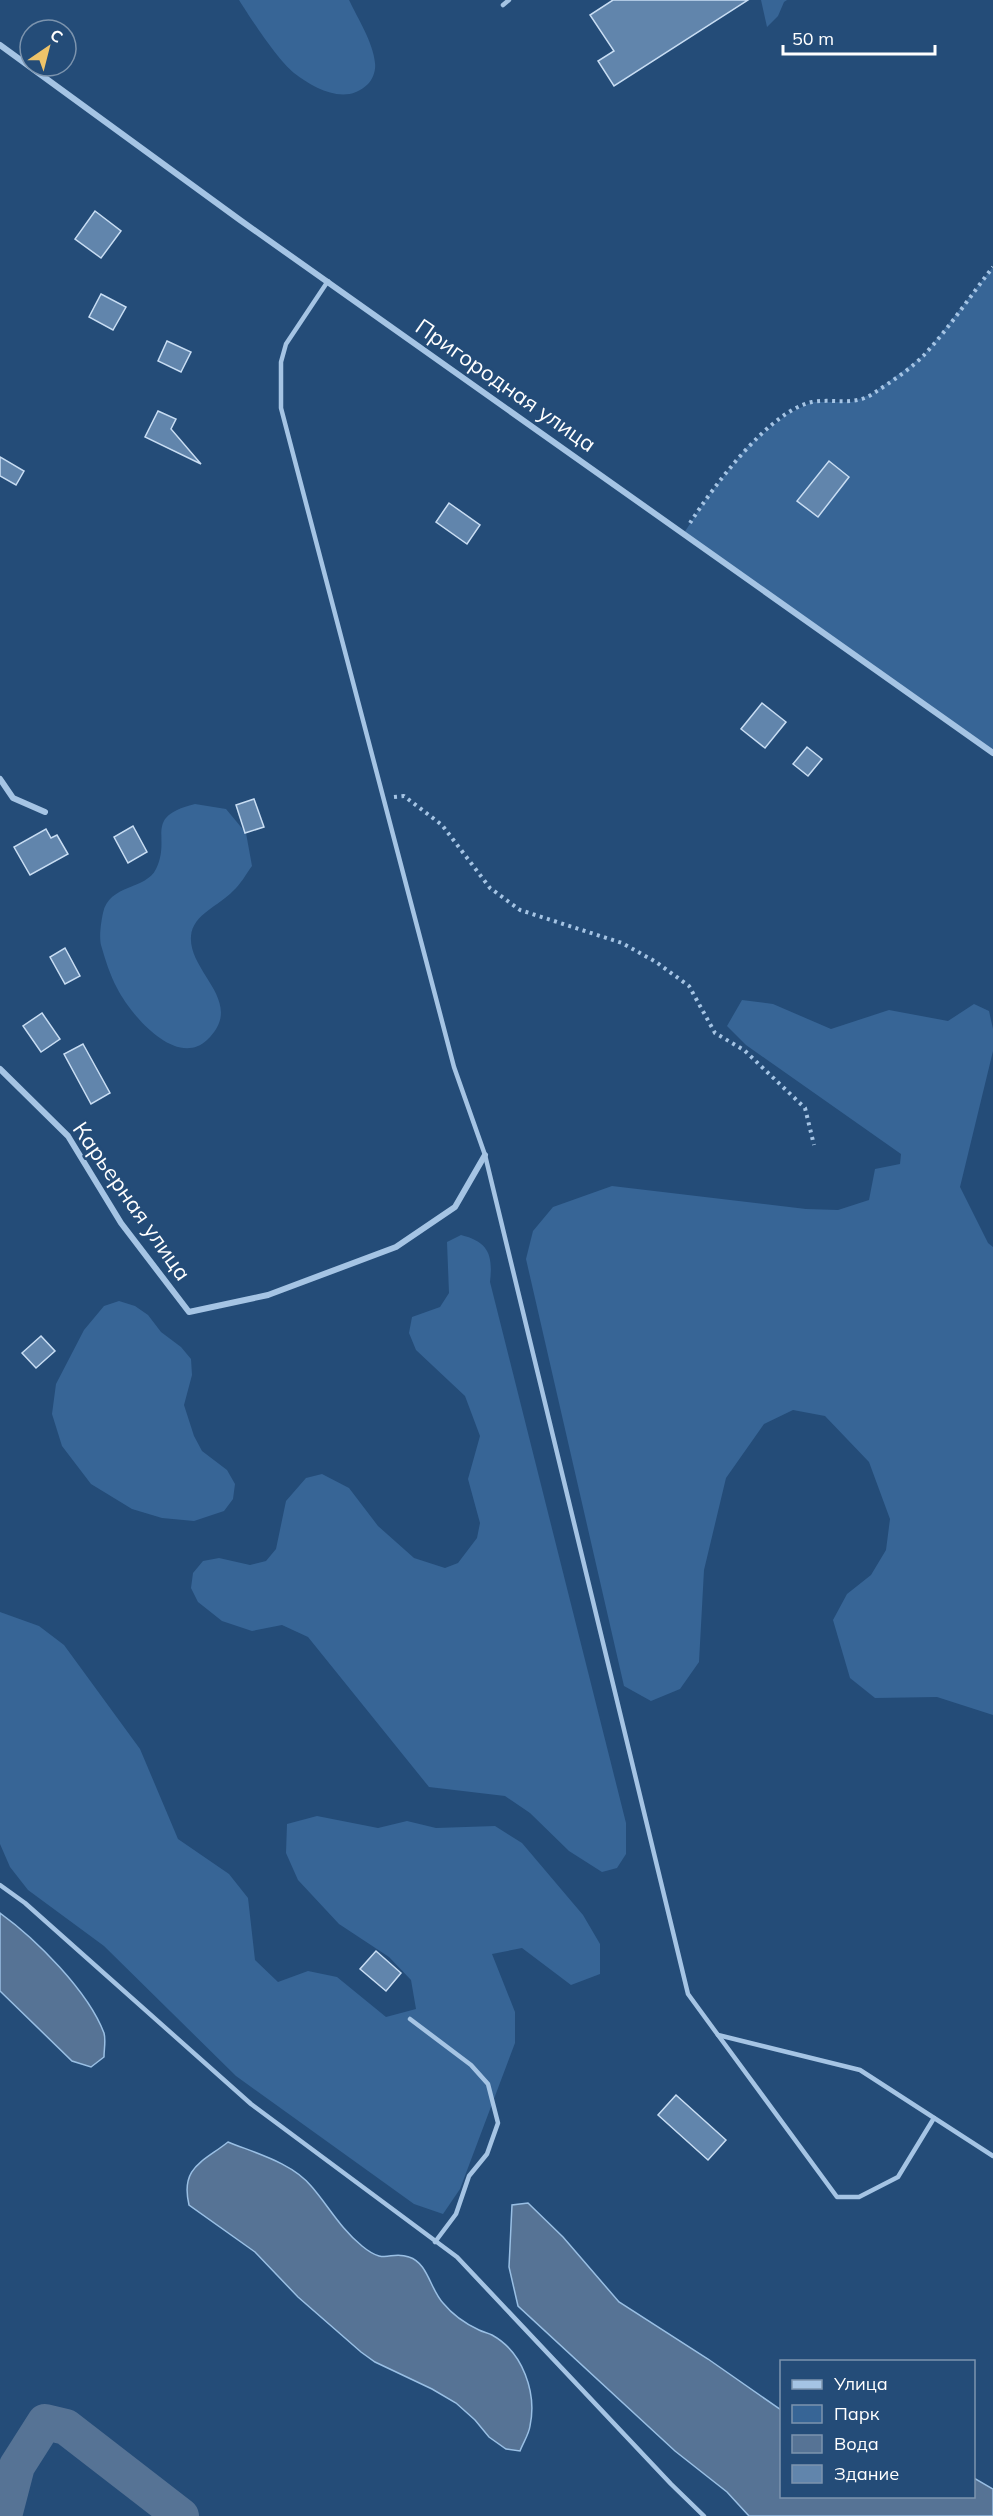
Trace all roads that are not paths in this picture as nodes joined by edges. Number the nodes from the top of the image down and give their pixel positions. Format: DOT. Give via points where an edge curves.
graph roads {
  1 [pos="509,0"];
  2 [pos="503,4"];
  3 [pos="0,45"];
  4 [pos="328,281"];
  5 [pos="993,753"];
  6 [pos="0,779"];
  7 [pos="45,812"];
  8 [pos="0,1069"];
  9 [pos="486,1155"];
  10 [pos="0,1885"];
  11 [pos="410,2019"];
  12 [pos="718,2035"];
  13 [pos="934,2118"];
  14 [pos="993,2156"];
  15 [pos="435,2241"];
  16 [pos="704,2516"];
  1 -- 2 [label="lane"];
  3 -- 4 [label="street, Пригородная улица"];
  4 -- 5 [label="street, Пригородная улица"];
  4 -- 9 [label="lane" via="286,344 281,362 281,408 454,1067"];
  6 -- 7 [label="street" via="13,798"];
  8 -- 9 [label="street, Карьерная улица" via="68,1136 121,1223 189,1312 268,1295 396,1246 455,1207"];
  9 -- 12 [label="lane" via="688,1994"];
  10 -- 15 [label="lane" via="251,2104"];
  11 -- 15 [label="lane" via="471,2065 488,2084 498,2123 487,2154 469,2176 456,2214"];
  12 -- 13 [label="lane" via="860,2070"];
  12 -- 13 [label="lane" via="837,2197 859,2197 898,2177"];
  13 -- 14 [label="lane"];
  15 -- 16 [label="lane" via="457,2257"];
}
